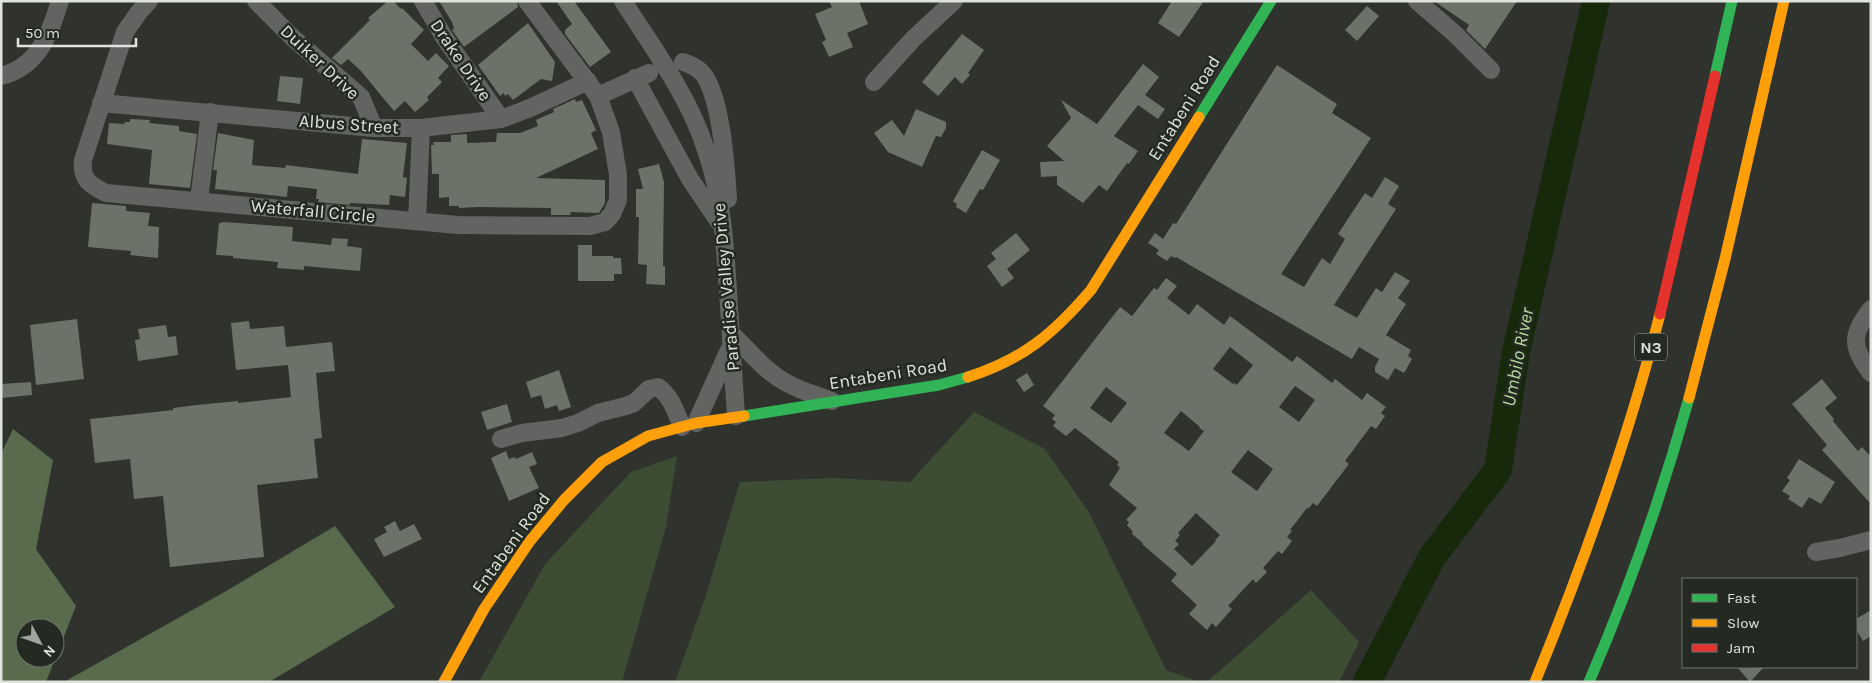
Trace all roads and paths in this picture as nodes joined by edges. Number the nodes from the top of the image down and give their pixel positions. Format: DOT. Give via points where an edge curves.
graph roads {
  1 [pos="60,1"];
  2 [pos="149,1"];
  3 [pos="256,1"];
  4 [pos="423,1"];
  5 [pos="527,1"];
  6 [pos="623,1"];
  7 [pos="954,1"];
  8 [pos="1271,1"];
  9 [pos="1417,1"];
  10 [pos="1732,1"];
  11 [pos="1784,1"];
  12 [pos="683,62"];
  13 [pos="1491,70"];
  14 [pos="1,76"];
  15 [pos="588,81"];
  16 [pos="874,82"];
  17 [pos="598,96"];
  18 [pos="101,103"];
  19 [pos="210,112"];
  20 [pos="501,119"];
  21 [pos="374,128"];
  22 [pos="421,128"];
  23 [pos="199,200"];
  24 [pos="417,221"];
  25 [pos="724,229"];
  26 [pos="1871,309"];
  27 [pos="731,338"];
  28 [pos="1871,373"];
  29 [pos="834,401"];
  30 [pos="736,416"];
  31 [pos="689,425"];
  32 [pos="501,439"];
  33 [pos="1871,540"];
  34 [pos="1816,552"];
  35 [pos="444,682"];
  36 [pos="1535,682"];
  37 [pos="1589,682"];
  1 -- 14 [label="street" via="40,50 29,63 12,74"];
  2 -- 18 [label="street, Waterfall Circle" via="125,32"];
  3 -- 21 [label="street, Duiker Drive" via="361,97"];
  4 -- 20 [label="street, Drake Drive"];
  5 -- 15 [label="street, Waterfall Circle"];
  6 -- 25 [label="street, Paradise Valley Drive" via="696,122 716,184"];
  7 -- 16 [label="street"];
  8 -- 29 [label="main road, Entabeni Road" via="1091,290 1066,320 1035,345 996,368 963,380"];
  9 -- 13 [label="street"];
  10 -- 36 [label="main road, N3" via="1643,379 1570,599"];
  11 -- 37 [label="main road" via="1690,396 1654,514"];
  12 -- 25 [label="street" via="695,66 707,79 716,104 727,177"];
  15 -- 17 [label="street, Waterfall Circle"];
  15 -- 20 [label="street, Albus Street"];
  17 -- 24 [label="street, Waterfall Circle" via="611,132 618,175 618,200 605,222 590,226 458,225"];
  17 -- 25 [label="street" via="642,75 690,179"];
  18 -- 19 [label="street, Albus Street"];
  18 -- 23 [label="street, Waterfall Circle" via="83,160 82,171 86,180 106,193"];
  19 -- 21 [label="street, Albus Street"];
  19 -- 23 [label="street"];
  20 -- 22 [label="street, Albus Street"];
  21 -- 22 [label="street, Albus Street"];
  22 -- 24 [label="street"];
  23 -- 24 [label="street, Waterfall Circle"];
  25 -- 27 [label="street, Paradise Valley Drive"];
  26 -- 28 [label="street" via="1859,324 1855,340 1859,356"];
  27 -- 29 [label="street" via="776,376 796,388"];
  27 -- 30 [label="street, Paradise Valley Drive"];
  27 -- 31 [label="street" via="726,358"];
  29 -- 30 [label="main road, Entabeni Road"];
  30 -- 31 [label="main road, Entabeni Road"];
  31 -- 32 [label="street" via="658,387 649,389 634,403 598,413 578,423"];
  31 -- 35 [label="main road, Entabeni Road" via="648,436 602,462 564,500 530,541 484,609"];
  33 -- 34 [label="street"];
}
